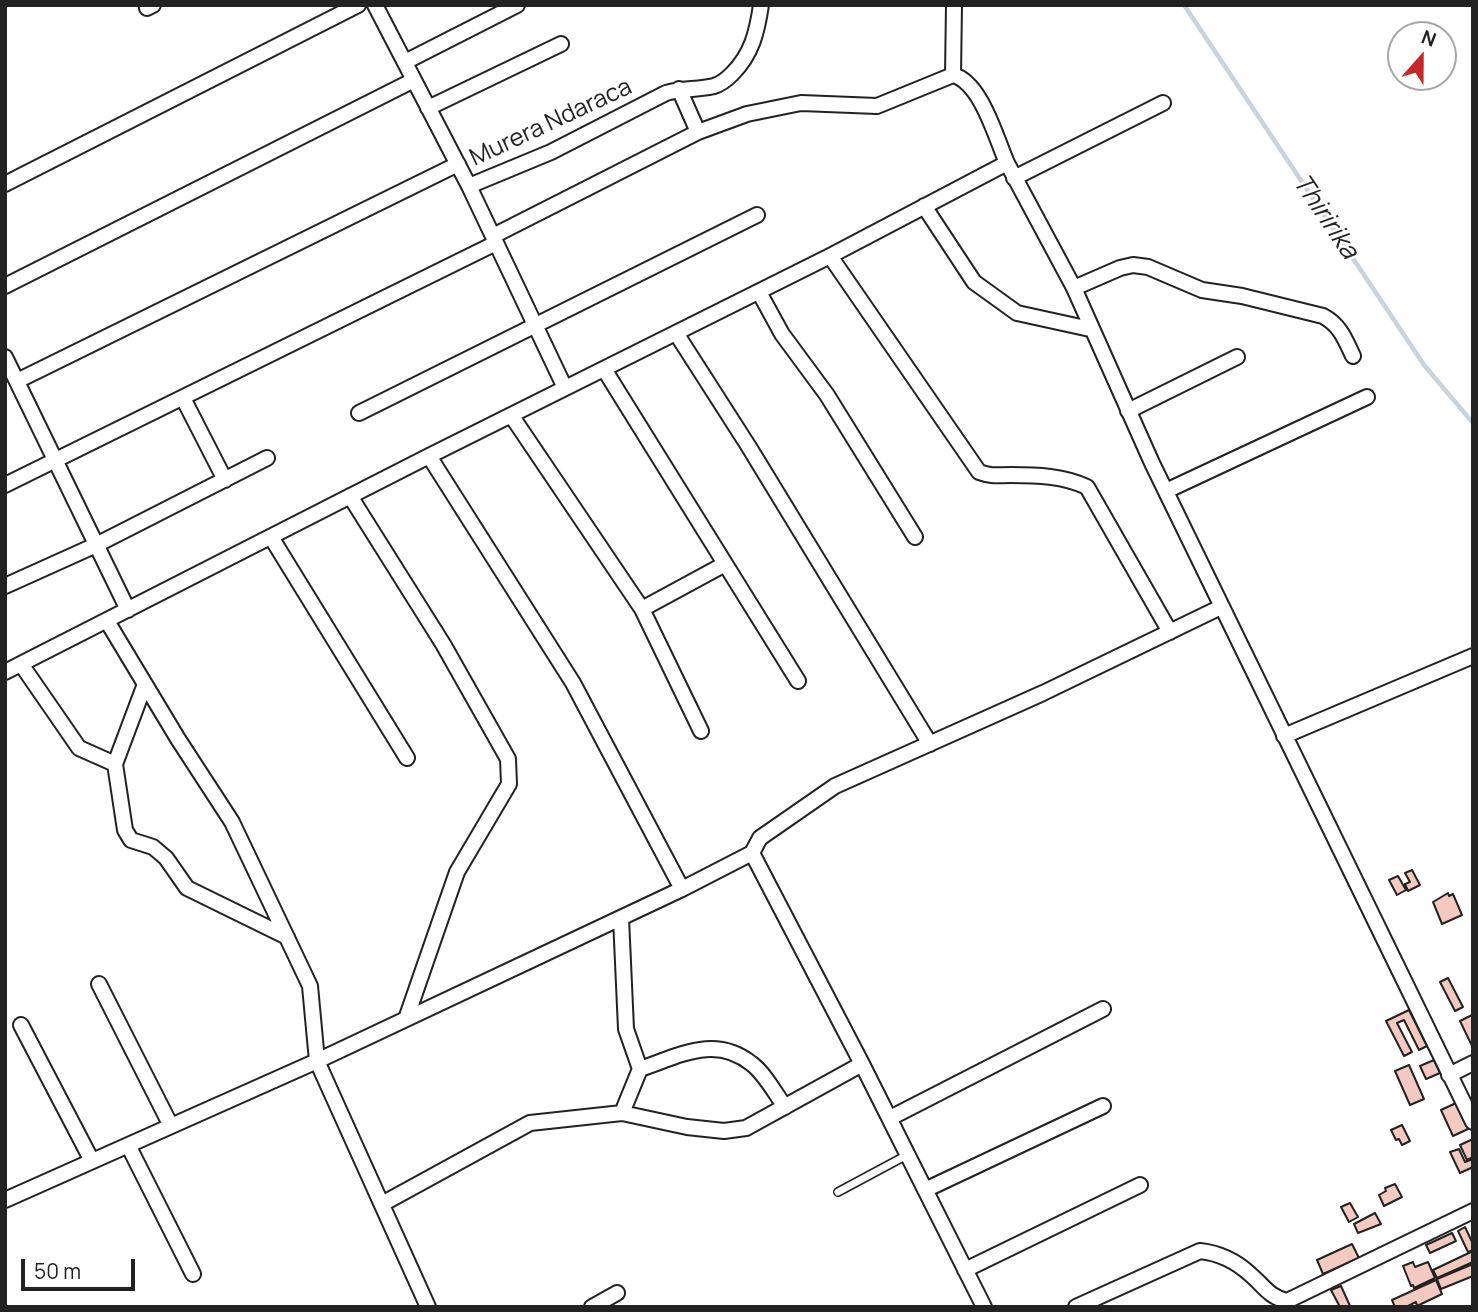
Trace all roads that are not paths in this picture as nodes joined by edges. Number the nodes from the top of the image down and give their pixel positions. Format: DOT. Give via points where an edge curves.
graph roads {
  1 [pos="358,5"];
  2 [pos="375,5"];
  3 [pos="517,5"];
  4 [pos="761,5"];
  5 [pos="954,5"];
  6 [pos="561,44"];
  7 [pos="405,62"];
  8 [pos="953,75"];
  9 [pos="414,80"];
  10 [pos="679,89"];
  11 [pos="1163,103"];
  12 [pos="428,107"];
  13 [pos="698,132"];
  14 [pos="1007,163"];
  15 [pos="458,164"];
  16 [pos="1014,177"];
  17 [pos="5,184"];
  18 [pos="469,186"];
  19 [pos="924,206"];
  20 [pos="757,215"];
  21 [pos="495,240"];
  22 [pos="830,256"];
  23 [pos="5,286"];
  24 [pos="1074,288"];
  25 [pos="758,292"];
  26 [pos="534,324"];
  27 [pos="1090,329"];
  28 [pos="676,333"];
  29 [pos="1353,356"];
  30 [pos="5,357"];
  31 [pos="1237,357"];
  32 [pos="604,369"];
  33 [pos="17,381"];
  34 [pos="565,388"];
  35 [pos="1367,397"];
  36 [pos="183,398"];
  37 [pos="1128,411"];
  38 [pos="359,413"];
  39 [pos="511,415"];
  40 [pos="429,456"];
  41 [pos="267,458"];
  42 [pos="56,461"];
  43 [pos="225,480"];
  44 [pos="5,485"];
  45 [pos="1166,491"];
  46 [pos="350,496"];
  47 [pos="271,537"];
  48 [pos="915,537"];
  49 [pos="96,545"];
  50 [pos="725,564"];
  51 [pos="5,586"];
  52 [pos="1222,607"];
  53 [pos="642,609"];
  54 [pos="128,610"];
  55 [pos="107,621"];
  56 [pos="1170,632"];
  57 [pos="1473,656"];
  58 [pos="21,664"];
  59 [pos="5,672"];
  60 [pos="798,681"];
  61 [pos="145,684"];
  62 [pos="701,731"];
  63 [pos="1284,736"];
  64 [pos="930,744"];
  65 [pos="407,758"];
  66 [pos="115,765"];
  67 [pos="752,853"];
  68 [pos="682,889"];
  69 [pos="621,918"];
  70 [pos="287,937"];
  71 [pos="99,984"];
  72 [pos="1103,1009"];
  73 [pos="406,1019"];
  74 [pos="21,1025"];
  75 [pos="317,1061"];
  76 [pos="1473,1063"];
  77 [pos="862,1064"];
  78 [pos="640,1069"];
  79 [pos="1449,1075"];
  80 [pos="1102,1106"];
  81 [pos="785,1107"];
  82 [pos="622,1113"];
  83 [pos="890,1118"];
  84 [pos="1473,1122"];
  85 [pos="171,1126"];
  86 [pos="128,1145"];
  87 [pos="908,1155"];
  88 [pos="92,1161"];
  89 [pos="1140,1185"];
  90 [pos="925,1190"];
  91 [pos="838,1192"];
  92 [pos="5,1200"];
  93 [pos="382,1204"];
  94 [pos="1473,1211"];
  95 [pos="965,1270"];
  96 [pos="193,1274"];
  97 [pos="617,1293"];
  98 [pos="428,1307"];
  99 [pos="592,1307"];
  100 [pos="984,1307"];
  101 [pos="1076,1307"];
  1 -- 17 [label="street"];
  2 -- 7 [label="street, Murera Ndaraca"];
  3 -- 7 [label="street"];
  4 -- 10 [label="street, Murera Ndaraca" via="756,37 744,62 715,86"];
  5 -- 8 [label="street"];
  6 -- 12 [label="street"];
  7 -- 9 [label="street, Murera Ndaraca"];
  8 -- 13 [label="street" via="877,106 801,103 747,114"];
  8 -- 14 [label="street" via="975,89"];
  9 -- 12 [label="street, Murera Ndaraca"];
  9 -- 23 [label="street"];
  10 -- 13 [label="street"];
  10 -- 18 [label="street, Murera Ndaraca" via="551,152"];
  11 -- 16 [label="street"];
  12 -- 15 [label="street, Murera Ndaraca"];
  13 -- 21 [label="street"];
  14 -- 16 [label="street"];
  14 -- 19 [label="street"];
  15 -- 18 [label="street, Murera Ndaraca"];
  15 -- 33 [label="street"];
  16 -- 24 [label="street"];
  18 -- 21 [label="street"];
  19 -- 22 [label="street"];
  19 -- 27 [label="street" via="974,282 1017,313"];
  20 -- 26 [label="street"];
  21 -- 26 [label="street"];
  21 -- 36 [label="street"];
  22 -- 25 [label="street"];
  22 -- 56 [label="street" via="979,472 994,477 1070,478 1087,487"];
  24 -- 27 [label="street"];
  24 -- 29 [label="street" via="1120,268 1148,267 1202,290 1323,316 1335,322"];
  25 -- 28 [label="street"];
  25 -- 48 [label="street"];
  26 -- 34 [label="street"];
  26 -- 38 [label="street"];
  27 -- 37 [label="street"];
  28 -- 32 [label="street"];
  28 -- 64 [label="street"];
  30 -- 33 [label="street"];
  31 -- 37 [label="street"];
  32 -- 34 [label="street"];
  32 -- 50 [label="street"];
  33 -- 42 [label="street"];
  34 -- 39 [label="street"];
  35 -- 45 [label="street"];
  36 -- 42 [label="street"];
  36 -- 43 [label="street"];
  37 -- 45 [label="street"];
  39 -- 40 [label="street"];
  39 -- 53 [label="street"];
  40 -- 46 [label="street"];
  40 -- 68 [label="street" via="572,683"];
  41 -- 43 [label="street"];
  42 -- 44 [label="street"];
  42 -- 49 [label="street"];
  43 -- 49 [label="street"];
  45 -- 52 [label="street"];
  46 -- 47 [label="street"];
  46 -- 73 [label="street" via="443,644 508,759 509,784 457,872"];
  47 -- 54 [label="street"];
  47 -- 65 [label="street"];
  49 -- 51 [label="street"];
  49 -- 54 [label="street"];
  50 -- 53 [label="street"];
  50 -- 60 [label="street"];
  52 -- 56 [label="street"];
  52 -- 63 [label="street"];
  53 -- 62 [label="street"];
  54 -- 55 [label="street"];
  55 -- 58 [label="street"];
  55 -- 61 [label="street"];
  56 -- 64 [label="street"];
  57 -- 63 [label="street"];
  58 -- 59 [label="street"];
  58 -- 66 [label="street" via="79,748"];
  61 -- 66 [label="street"];
  61 -- 70 [label="street" via="232,822"];
  63 -- 79 [label="street"];
  64 -- 67 [label="street" via="835,786 760,838"];
  66 -- 70 [label="street" via="125,830 131,840 153,847 166,858 187,888"];
  67 -- 68 [label="street"];
  67 -- 77 [label="street"];
  68 -- 69 [label="street"];
  69 -- 73 [label="street"];
  69 -- 78 [label="street" via="626,1029"];
  70 -- 75 [label="street" via="310,986"];
  71 -- 85 [label="street"];
  72 -- 83 [label="street"];
  73 -- 75 [label="street"];
  74 -- 88 [label="street"];
  75 -- 85 [label="street"];
  75 -- 93 [label="street"];
  76 -- 79 [label="street"];
  77 -- 81 [label="street"];
  77 -- 83 [label="street"];
  78 -- 81 [label="street" via="705,1047 728,1049 753,1065"];
  78 -- 82 [label="street"];
  79 -- 84 [label="street"];
  80 -- 90 [label="street"];
  81 -- 82 [label="street" via="746,1128 724,1131"];
  82 -- 93 [label="street" via="530,1122"];
  83 -- 87 [label="street"];
  85 -- 86 [label="street"];
  86 -- 88 [label="street"];
  86 -- 96 [label="street"];
  87 -- 90 [label="street"];
  87 -- 91 [label="lane"];
  88 -- 92 [label="street"];
  89 -- 95 [label="street"];
  90 -- 95 [label="street"];
  93 -- 98 [label="street"];
  94 -- 101 [label="street" via="1287,1301 1273,1298 1250,1273 1219,1253 1200,1251"];
  95 -- 100 [label="street"];
  97 -- 99 [label="street"];
}
